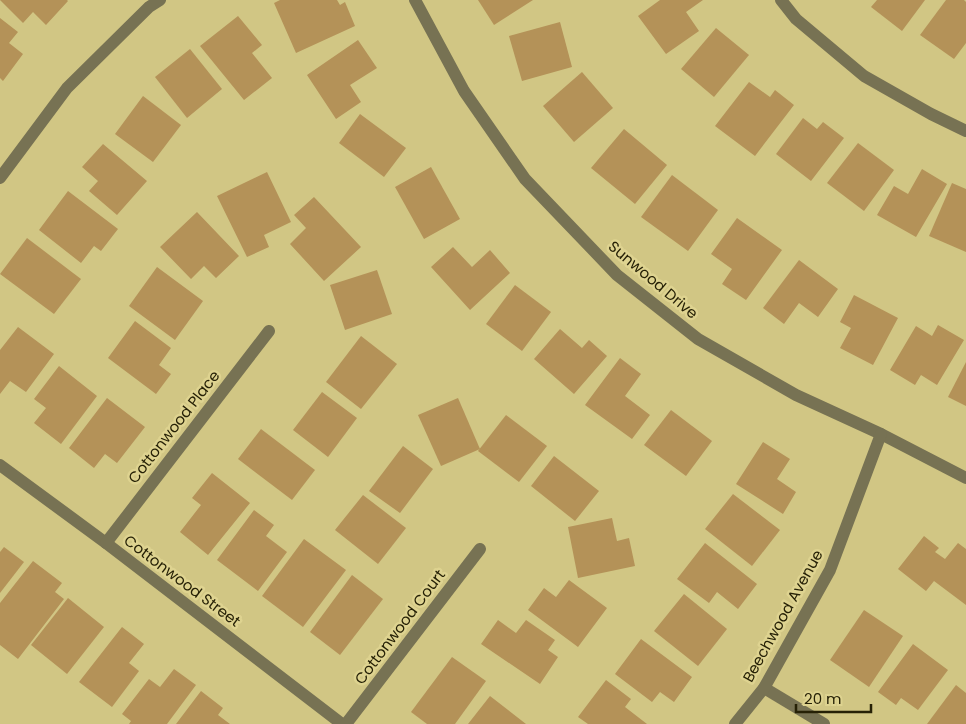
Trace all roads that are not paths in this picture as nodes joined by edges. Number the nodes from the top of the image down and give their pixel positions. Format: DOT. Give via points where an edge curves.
graph roads {
  1 [pos="160,0"];
  2 [pos="415,0"];
  3 [pos="781,0"];
  4 [pos="966,131"];
  5 [pos="0,178"];
  6 [pos="269,331"];
  7 [pos="881,434"];
  8 [pos="0,465"];
  9 [pos="966,478"];
  10 [pos="106,543"];
  11 [pos="480,549"];
  12 [pos="764,688"];
  13 [pos="342,724"];
  14 [pos="346,724"];
  15 [pos="736,724"];
  16 [pos="824,724"];
  1 -- 5 [label="street" via="67,88"];
  2 -- 7 [label="street, Sunwood Drive" via="464,91 525,179 617,275 698,339 796,395"];
  3 -- 4 [label="street" via="796,19 864,76"];
  6 -- 10 [label="street, Cottonwood Place"];
  7 -- 9 [label="street, Sunwood Drive"];
  7 -- 12 [label="street, Beechwood Avenue" via="830,570"];
  8 -- 10 [label="street, Cottonwood Street"];
  10 -- 13 [label="street, Cottonwood Street"];
  11 -- 14 [label="street, Cottonwood Court"];
  12 -- 15 [label="street, Beechwood Avenue"];
  12 -- 16 [label="street"];
}
